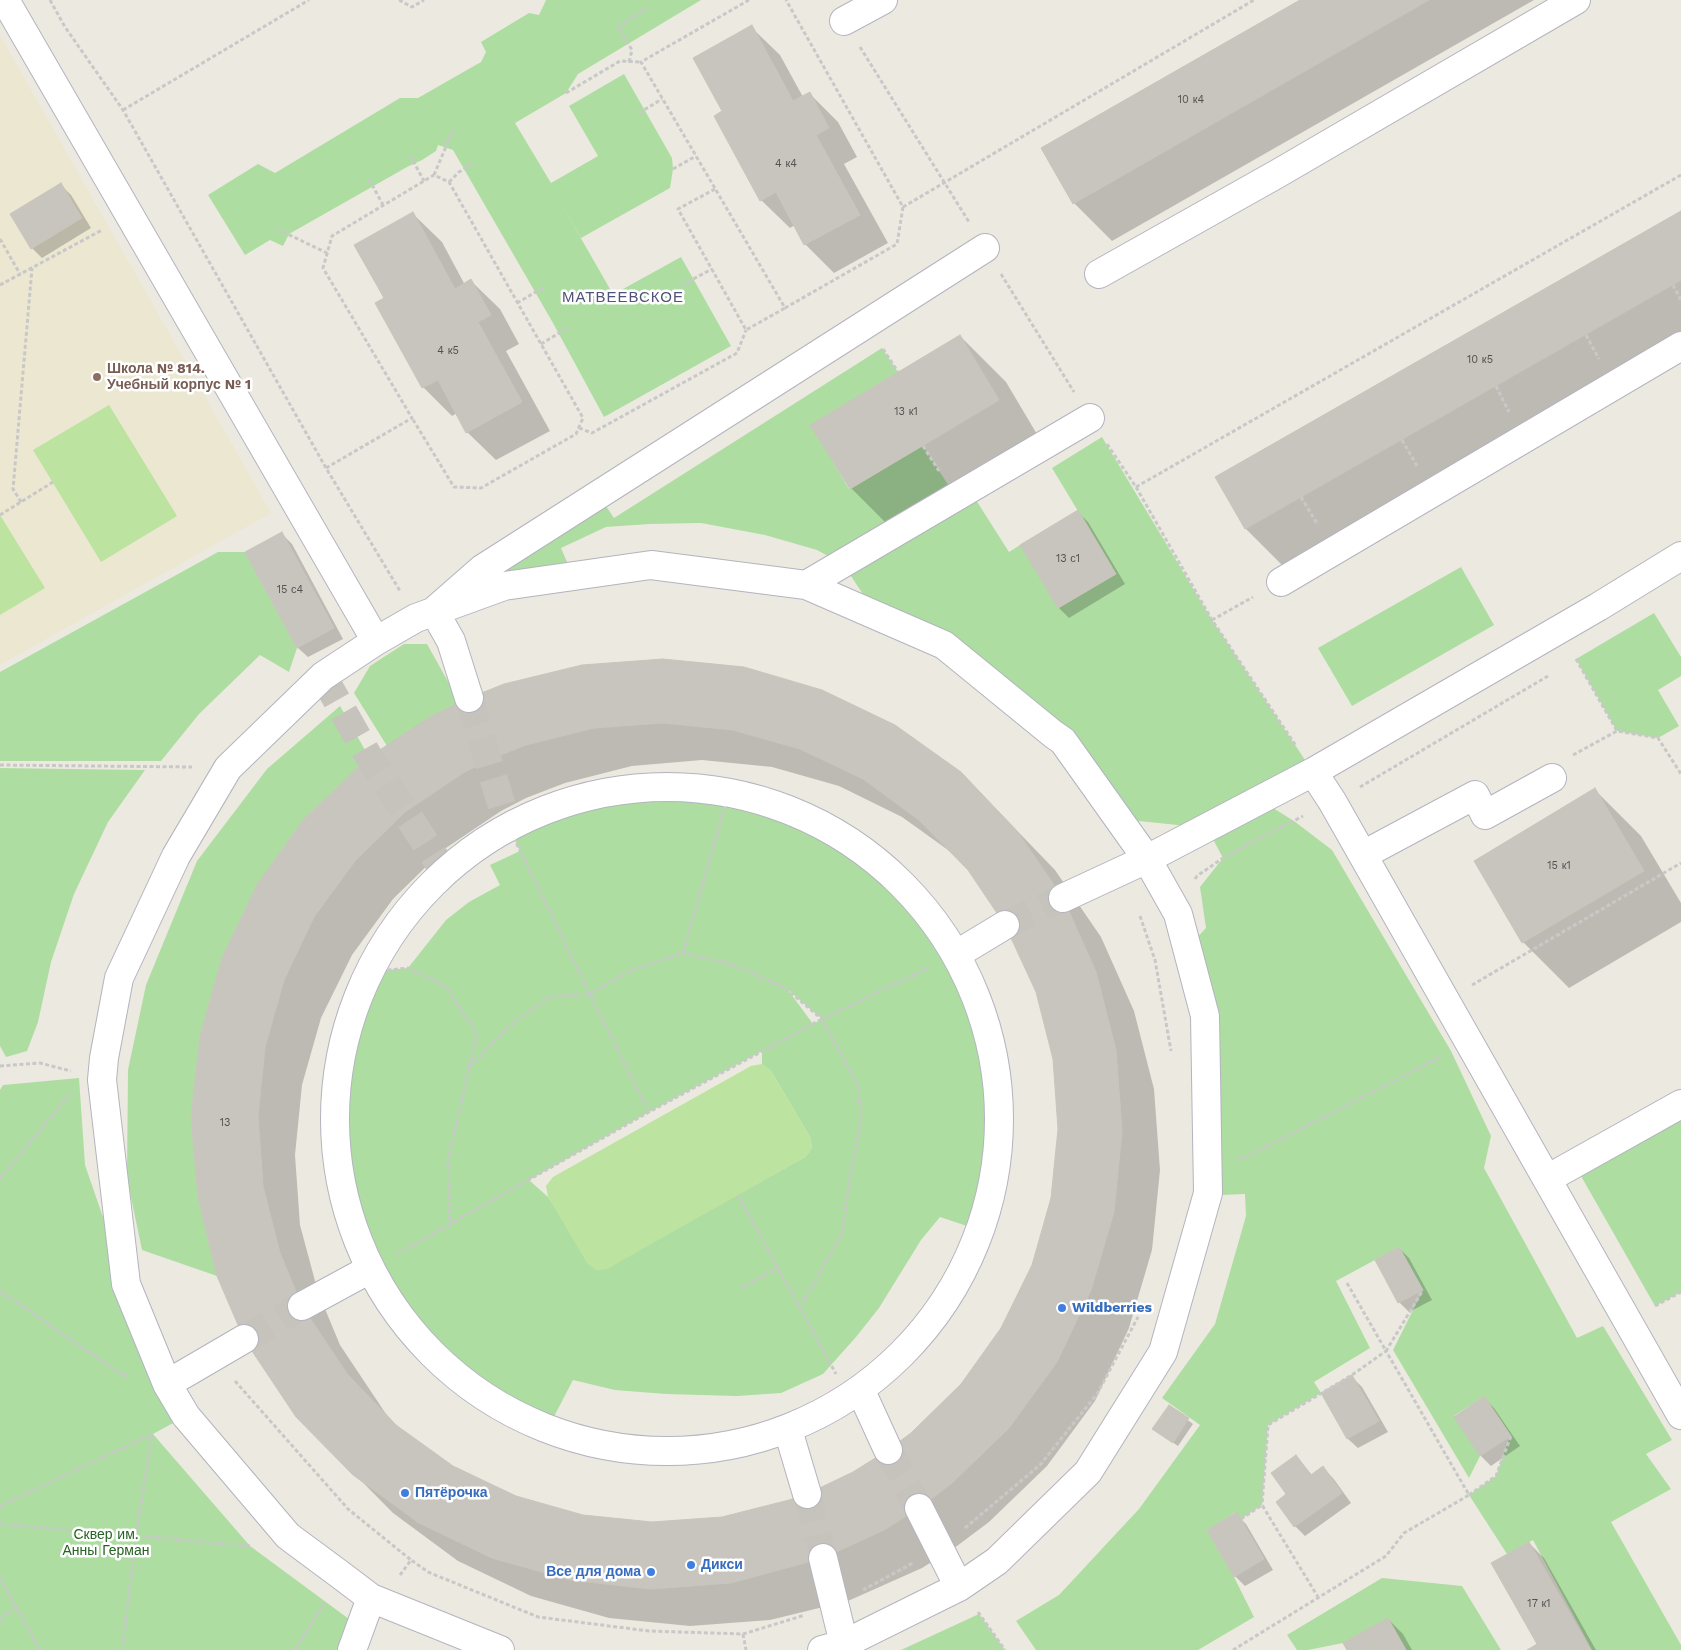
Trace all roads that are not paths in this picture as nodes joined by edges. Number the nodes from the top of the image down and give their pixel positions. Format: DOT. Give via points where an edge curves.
graph roads {
  1 [pos="4,0"];
  2 [pos="883,0"];
  3 [pos="1576,0"];
  4 [pos="844,21"];
  5 [pos="985,248"];
  6 [pos="1099,274"];
  7 [pos="1681,346"];
  8 [pos="1090,418"];
  9 [pos="1681,556"];
  10 [pos="1282,582"];
  11 [pos="806,585"];
  12 [pos="425,614"];
  13 [pos="376,641"];
  14 [pos="469,698"];
  15 [pos="1312,772"];
  16 [pos="1552,778"];
  17 [pos="1363,855"];
  18 [pos="1147,859"];
  19 [pos="1063,898"];
  20 [pos="1005,925"];
  21 [pos="957,954"];
  22 [pos="1681,1104"];
  23 [pos="1547,1179"];
  24 [pos="370,1269"];
  25 [pos="302,1306"];
  26 [pos="244,1339"];
  27 [pos="167,1384"];
  28 [pos="855,1395"];
  29 [pos="1681,1415"];
  30 [pos="788,1430"];
  31 [pos="888,1450"];
  32 [pos="807,1494"];
  33 [pos="919,1508"];
  34 [pos="823,1558"];
  35 [pos="959,1588"];
  36 [pos="371,1598"];
  37 [pos="833,1647"];
  38 [pos="352,1650"];
  39 [pos="500,1650"];
  1 -- 13 [label="lane"];
  2 -- 4 [label="lane"];
  3 -- 6 [label="lane"];
  5 -- 12 [label="lane" via="482,568"];
  7 -- 10 [label="lane"];
  8 -- 11 [label="lane"];
  9 -- 15 [label="lane"];
  11 -- 12 [label="lane" via="651,565 504,586"];
  11 -- 18 [label="lane" via="944,645 1062,742"];
  12 -- 13 [label="lane"];
  12 -- 14 [label="lane" via="451,642"];
  13 -- 27 [label="lane" via="323,676 228,768 176,856 119,978 104,1058 94,1077 126,1284"];
  15 -- 17 [label="lane"];
  15 -- 18 [label="lane"];
  16 -- 17 [label="lane" via="1486,814 1475,795"];
  17 -- 23 [label="lane"];
  18 -- 19 [label="lane"];
  18 -- 35 [label="lane" via="1178,914 1205,1016 1208,1193 1163,1352 1088,1472 997,1561"];
  20 -- 21 [label="lane"];
  21 -- 24 [label="lane" via="918,900 869,854 817,822 762,800 729,792 636,788 570,800 508,826 444,871 408,910 368,972 347,1028 335,1093 336,1160"];
  21 -- 28 [label="lane" via="977,996 998,1076 996,1178 982,1230 939,1314"];
  22 -- 23 [label="lane"];
  23 -- 29 [label="lane"];
  24 -- 25 [label="lane"];
  24 -- 30 [label="lane" via="401,1320 467,1386 506,1411 548,1430 599,1445 671,1453 744,1444"];
  26 -- 27 [label="lane"];
  27 -- 36 [label="lane" via="186,1416 288,1536"];
  28 -- 30 [label="lane"];
  28 -- 31 [label="lane"];
  30 -- 32 [label="lane"];
  33 -- 35 [label="lane"];
  34 -- 37 [label="lane" via="835,1606"];
  35 -- 37 [label="lane"];
  36 -- 38 [label="lane"];
  36 -- 39 [label="lane"];
}
